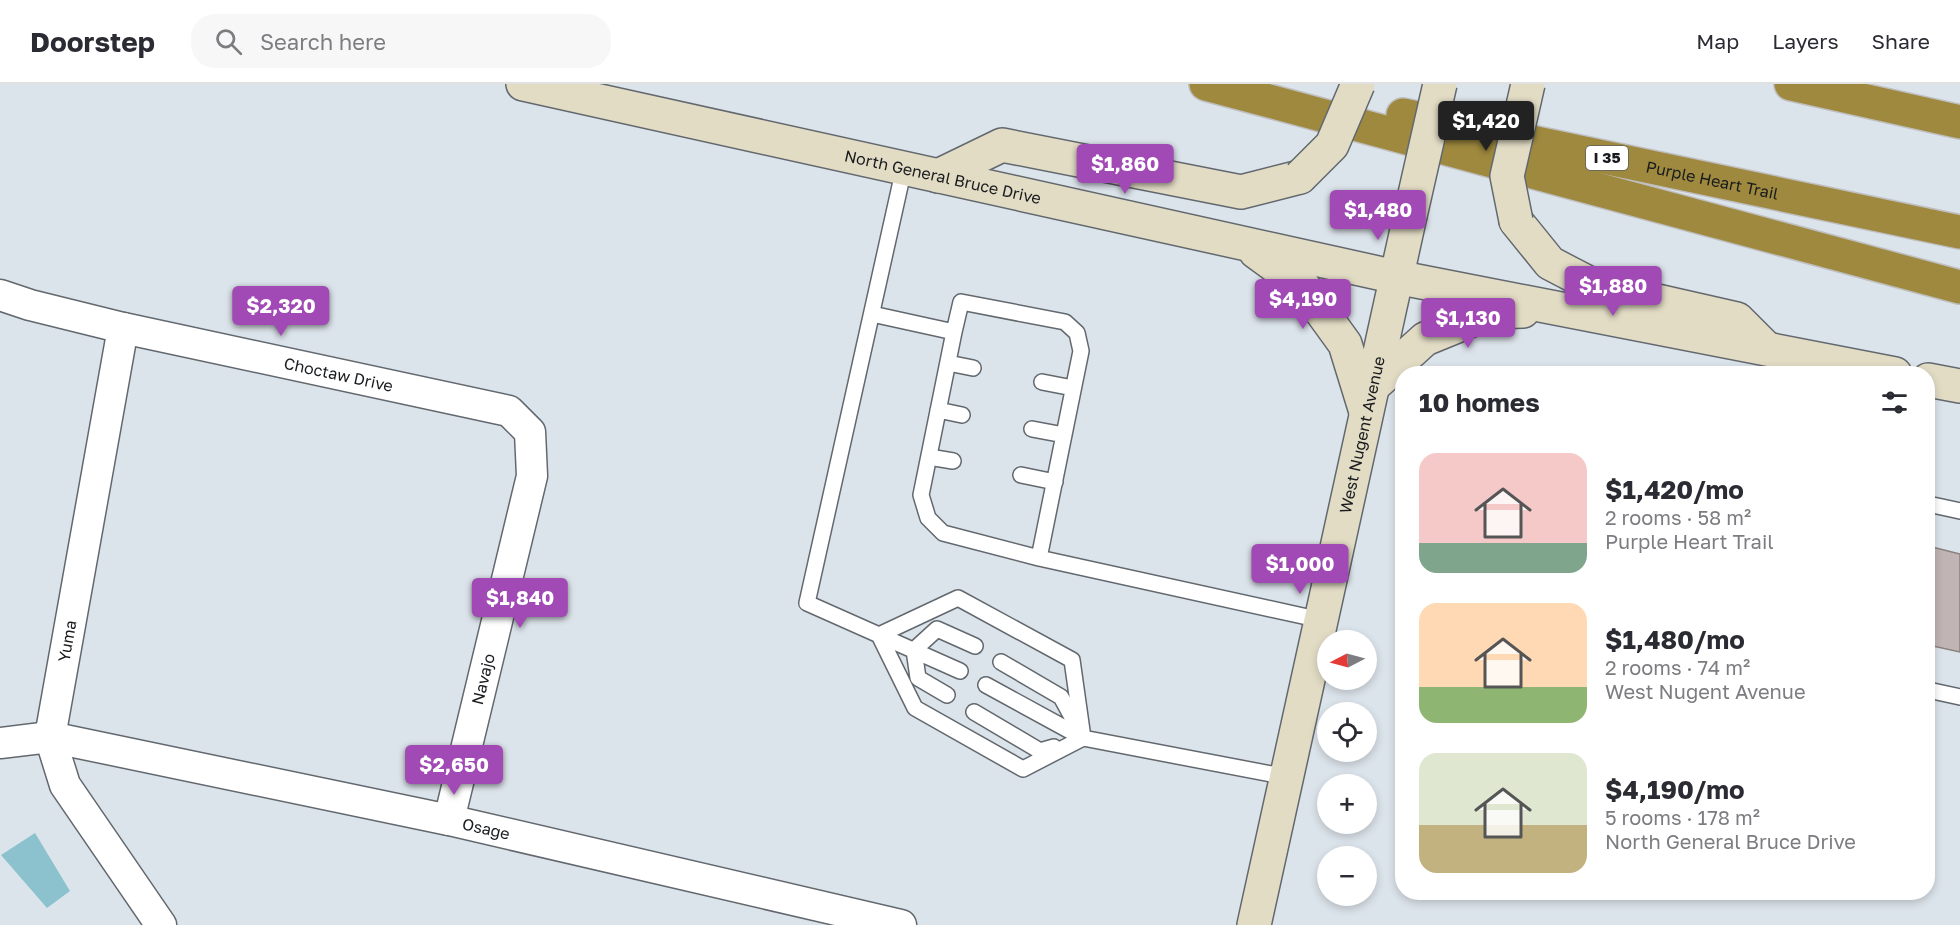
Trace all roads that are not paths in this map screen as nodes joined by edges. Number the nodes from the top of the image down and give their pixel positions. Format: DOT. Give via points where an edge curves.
graph roads {
  1 [pos="522,84"];
  2 [pos="1206,84"];
  3 [pos="1254,84"];
  4 [pos="1358,84"];
  5 [pos="1440,84"];
  6 [pos="1528,84"];
  7 [pos="1791,84"];
  8 [pos="1960,122"];
  9 [pos="904,168"];
  10 [pos="938,176"];
  11 [pos="1960,232"];
  12 [pos="1245,244"];
  13 [pos="1396,277"];
  14 [pos="1960,287"];
  15 [pos="0,295"];
  16 [pos="1563,309"];
  17 [pos="872,314"];
  18 [pos="123,328"];
  19 [pos="954,332"];
  20 [pos="1766,348"];
  21 [pos="948,363"];
  22 [pos="1400,366"];
  23 [pos="1855,366"];
  24 [pos="973,368"];
  25 [pos="1395,372"];
  26 [pos="1935,381"];
  27 [pos="1042,382"];
  28 [pos="1960,386"];
  29 [pos="1073,388"];
  30 [pos="1369,400"];
  31 [pos="938,410"];
  32 [pos="962,415"];
  33 [pos="1032,429"];
  34 [pos="530,432"];
  35 [pos="1064,435"];
  36 [pos="929,457"];
  37 [pos="953,461"];
  38 [pos="1021,475"];
  39 [pos="1055,482"];
  40 [pos="1935,506"];
  41 [pos="1960,511"];
  42 [pos="1039,558"];
  43 [pos="1321,620"];
  44 [pos="879,634"];
  45 [pos="975,646"];
  46 [pos="914,650"];
  47 [pos="1001,662"];
  48 [pos="960,671"];
  49 [pos="986,685"];
  50 [pos="1935,692"];
  51 [pos="948,695"];
  52 [pos="1960,697"];
  53 [pos="974,712"];
  54 [pos="50,737"];
  55 [pos="1083,738"];
  56 [pos="0,743"];
  57 [pos="1287,777"];
  58 [pos="449,820"];
  59 [pos="161,925"];
  60 [pos="901,925"];
  61 [pos="1254,925"];
  1 -- 9 [label="main road, North General Bruce Drive"];
  2 -- 14 [label="highway"];
  3 -- 11 [label="highway, Purple Heart Trail / I 35"];
  4 -- 10 [label="main road, bridge" via="1332,145 1300,177 1241,192 1002,145"];
  5 -- 13 [label="main road, West Nugent Avenue, bridge"];
  6 -- 20 [label="main road, bridge" via="1507,176 1516,221 1550,263 1596,287 1737,319"];
  7 -- 8 [label="highway"];
  9 -- 10 [label="main road, North General Bruce Drive"];
  9 -- 17 [label="lane"];
  10 -- 12 [label="main road, North General Bruce Drive"];
  12 -- 13 [label="main road, North General Bruce Drive"];
  12 -- 30 [label="main road" via="1303,286 1345,344"];
  13 -- 16 [label="main road, North General Bruce Drive"];
  13 -- 30 [label="main road, West Nugent Avenue"];
  15 -- 18 [label="street, Choctaw Drive"];
  16 -- 20 [label="main road, North General Bruce Drive"];
  16 -- 22 [label="main road" via="1491,312 1425,339"];
  17 -- 19 [label="lane"];
  17 -- 44 [label="lane" via="807,603"];
  18 -- 34 [label="street, Choctaw Drive" via="508,411"];
  18 -- 54 [label="street, Yuma"];
  19 -- 21 [label="lane"];
  19 -- 29 [label="lane" via="961,302 1065,322 1077,333 1081,351"];
  20 -- 23 [label="main road, North General Bruce Drive"];
  21 -- 24 [label="lane"];
  21 -- 31 [label="lane"];
  25 -- 30 [label="main road"];
  26 -- 28 [label="main road"];
  27 -- 29 [label="lane"];
  29 -- 35 [label="lane"];
  30 -- 43 [label="main road, West Nugent Avenue"];
  31 -- 32 [label="lane"];
  31 -- 36 [label="lane"];
  33 -- 35 [label="lane"];
  34 -- 58 [label="street, Navajo" via="532,476"];
  35 -- 39 [label="lane"];
  36 -- 37 [label="lane"];
  36 -- 42 [label="lane" via="921,495 928,518 943,532"];
  38 -- 39 [label="lane"];
  39 -- 42 [label="lane"];
  40 -- 41 [label="lane"];
  42 -- 43 [label="lane"];
  43 -- 57 [label="main road, West Nugent Avenue"];
  44 -- 46 [label="lane"];
  44 -- 55 [label="lane" via="915,708 1023,769"];
  44 -- 55 [label="lane" via="958,598 1072,660"];
  45 -- 46 [label="lane" via="937,629"];
  46 -- 48 [label="lane"];
  46 -- 51 [label="lane" via="918,678"];
  47 -- 55 [label="lane" via="1060,698"];
  49 -- 55 [label="lane"];
  50 -- 52 [label="lane"];
  53 -- 55 [label="lane" via="1040,752"];
  54 -- 56 [label="street, Osage"];
  54 -- 58 [label="street, Osage"];
  54 -- 59 [label="street, Yuma" via="65,785"];
  55 -- 57 [label="lane"];
  57 -- 61 [label="main road, West Nugent Avenue"];
  58 -- 60 [label="street, Osage"];
}
